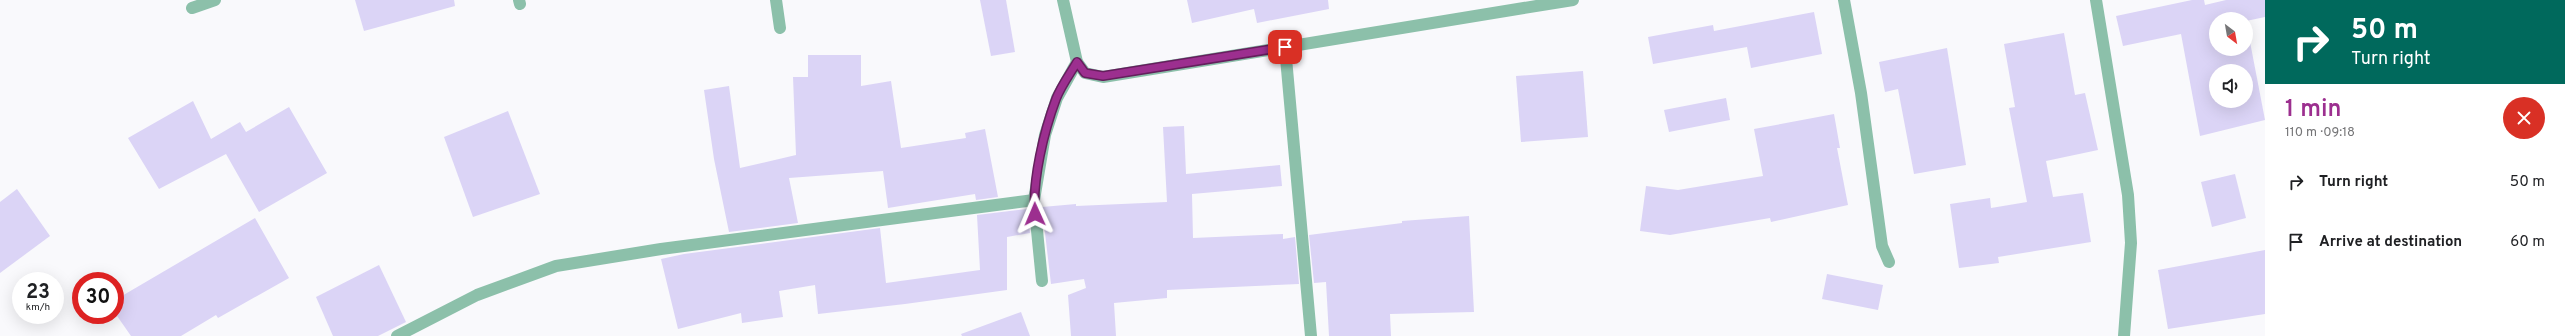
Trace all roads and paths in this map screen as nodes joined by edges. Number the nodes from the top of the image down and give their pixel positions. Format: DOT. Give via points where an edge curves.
graph roads {
  1 [pos="215,0"];
  2 [pos="776,0"];
  3 [pos="1063,0"];
  4 [pos="1573,0"];
  5 [pos="1844,0"];
  6 [pos="2096,0"];
  7 [pos="192,8"];
  8 [pos="780,28"];
  9 [pos="1285,47"];
  10 [pos="1077,62"];
  11 [pos="1034,200"];
  12 [pos="1889,262"];
  13 [pos="1042,281"];
  14 [pos="397,336"];
  15 [pos="1311,336"];
  16 [pos="2124,336"];
  1 -- 7 [label="street"];
  2 -- 8 [label="street"];
  3 -- 10 [label="street"];
  4 -- 9 [label="street"];
  5 -- 12 [label="street" via="1861,93 1882,246"];
  6 -- 16 [label="street" via="2128,195 2130,242"];
  9 -- 10 [label="street" via="1103,76 1085,73"];
  9 -- 15 [label="street"];
  10 -- 11 [label="street" via="1057,98 1045,135"];
  11 -- 13 [label="street"];
  11 -- 14 [label="street" via="669,248 556,266 477,295"];
}
